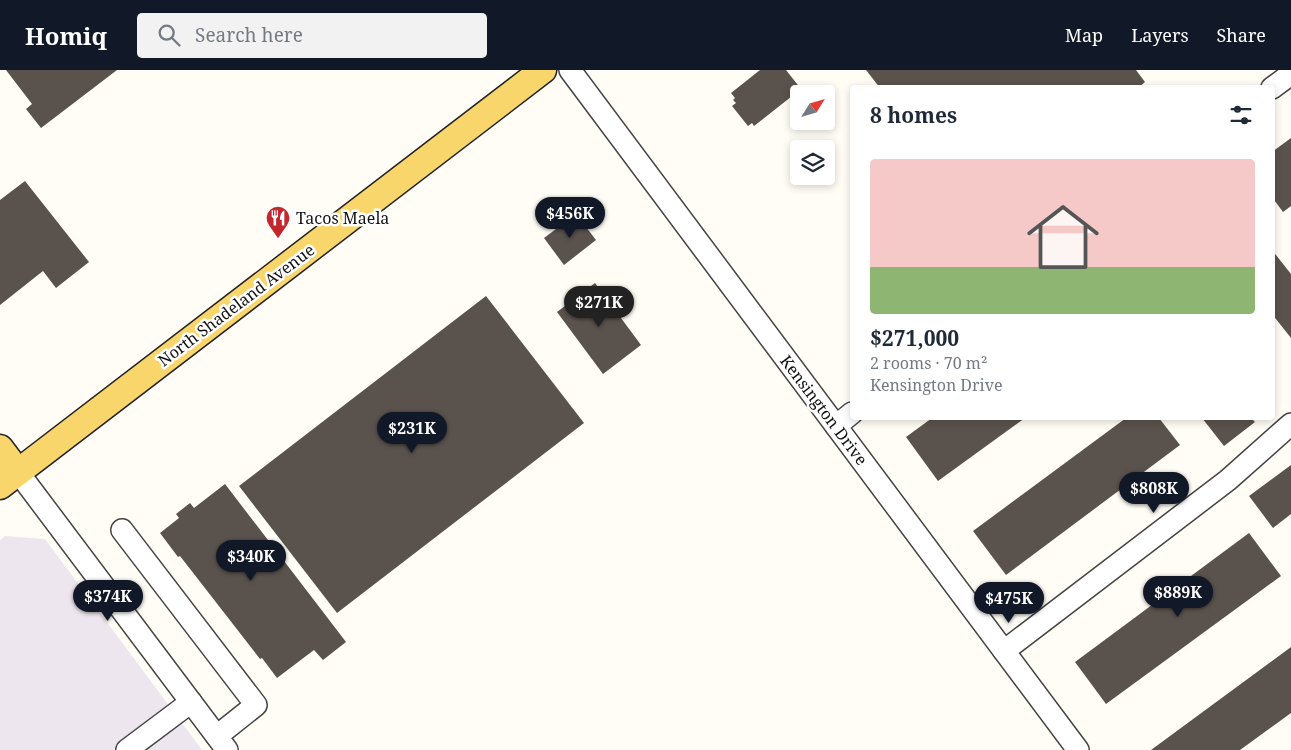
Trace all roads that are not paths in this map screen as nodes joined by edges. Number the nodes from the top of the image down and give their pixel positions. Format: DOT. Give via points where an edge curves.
graph roads {
  1 [pos="543,70"];
  2 [pos="570,70"];
  3 [pos="1291,74"];
  4 [pos="1275,86"];
  5 [pos="850,415"];
  6 [pos="1291,424"];
  7 [pos="836,426"];
  8 [pos="0,448"];
  9 [pos="9,478"];
  10 [pos="122,530"];
  11 [pos="1004,651"];
  12 [pos="192,702"];
  13 [pos="222,743"];
  14 [pos="127,750"];
  15 [pos="1078,750"];
  1 -- 9 [label="main road, North Shadeland Avenue"];
  2 -- 7 [label="street, Kensington Drive"];
  3 -- 4 [label="street"];
  5 -- 7 [label="street"];
  6 -- 11 [label="street" via="1228,480"];
  7 -- 11 [label="street, Kensington Drive"];
  8 -- 9 [label="main road"];
  9 -- 12 [label="street"];
  10 -- 13 [label="street" via="256,705"];
  11 -- 15 [label="street, Kensington Drive"];
  12 -- 13 [label="street"];
  12 -- 14 [label="street"];
}
